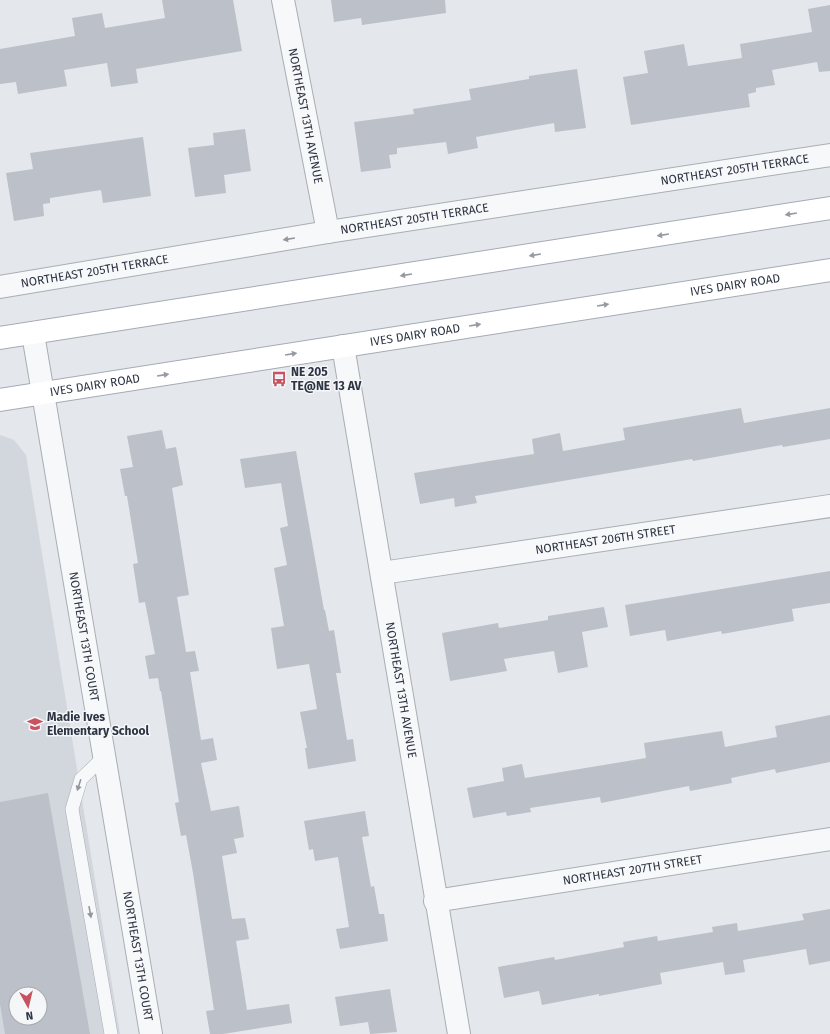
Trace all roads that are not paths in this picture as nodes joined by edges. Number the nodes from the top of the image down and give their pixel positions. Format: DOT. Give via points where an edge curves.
graph roads {
  1 [pos="283,0"];
  2 [pos="830,155"];
  3 [pos="830,208"];
  4 [pos="328,232"];
  5 [pos="830,270"];
  6 [pos="0,287"];
  7 [pos="33,334"];
  8 [pos="0,338"];
  9 [pos="343,346"];
  10 [pos="44,394"];
  11 [pos="0,400"];
  12 [pos="830,506"];
  13 [pos="382,573"];
  14 [pos="105,756"];
  15 [pos="830,839"];
  16 [pos="435,901"];
  17 [pos="111,1034"];
  18 [pos="152,1034"];
  19 [pos="459,1034"];
  1 -- 4 [label="street, NORTHEAST 13TH AVENUE"];
  2 -- 4 [label="street, NORTHEAST 205TH TERRACE"];
  3 -- 7 [label="main road, one-way"];
  4 -- 6 [label="street, NORTHEAST 205TH TERRACE, one-way"];
  9 -- 5 [label="main road, IVES DAIRY ROAD, one-way"];
  7 -- 8 [label="main road"];
  7 -- 10 [label="street, NORTHEAST 13TH COURT"];
  10 -- 9 [label="main road, IVES DAIRY ROAD, one-way"];
  9 -- 13 [label="street, NORTHEAST 13TH AVENUE"];
  10 -- 11 [label="main road, IVES DAIRY ROAD"];
  10 -- 14 [label="street, NORTHEAST 13TH COURT"];
  12 -- 13 [label="street, NORTHEAST 206TH STREET"];
  13 -- 16 [label="street, NORTHEAST 13TH AVENUE"];
  14 -- 17 [label="lane, one-way" via="81,779 72,809"];
  14 -- 18 [label="street, NORTHEAST 13TH COURT"];
  15 -- 16 [label="street, NORTHEAST 207TH STREET"];
  16 -- 19 [label="street, NORTHEAST 13TH AVENUE"];
}
